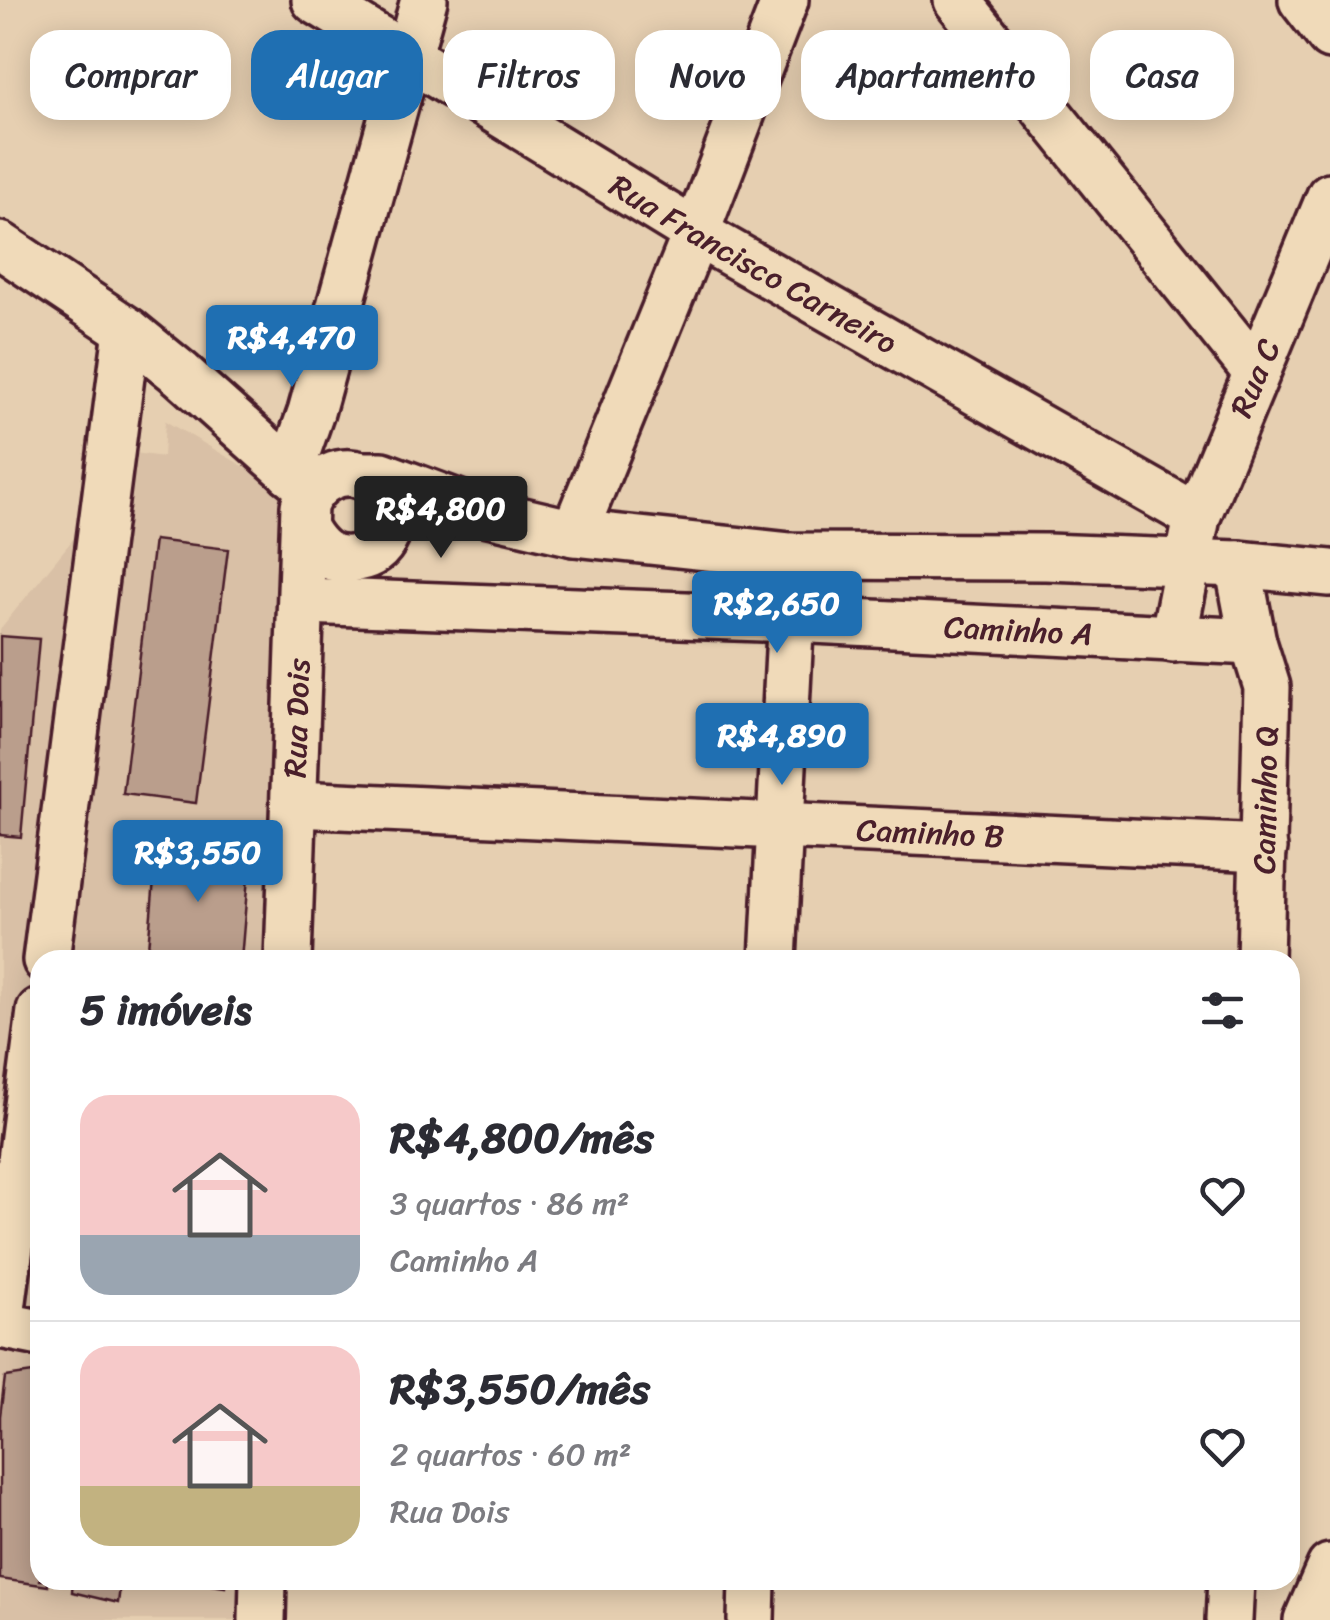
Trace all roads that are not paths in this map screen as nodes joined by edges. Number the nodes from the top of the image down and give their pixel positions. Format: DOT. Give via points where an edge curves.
graph roads {
  1 [pos="315,0"];
  2 [pos="424,0"];
  3 [pos="785,0"];
  4 [pos="957,0"];
  5 [pos="1302,0"];
  6 [pos="366,30"];
  7 [pos="415,30"];
  8 [pos="1330,36"];
  9 [pos="423,64"];
  10 [pos="392,120"];
  11 [pos="1330,196"];
  12 [pos="696,233"];
  13 [pos="0,245"];
  14 [pos="126,330"];
  15 [pos="1256,372"];
  16 [pos="357,474"];
  17 [pos="303,484"];
  18 [pos="476,510"];
  19 [pos="1197,518"];
  20 [pos="574,533"];
  21 [pos="368,550"];
  22 [pos="791,556"];
  23 [pos="1188,562"];
  24 [pos="1238,564"];
  25 [pos="1330,573"];
  26 [pos="304,599"];
  27 [pos="792,620"];
  28 [pos="1173,638"];
  29 [pos="1252,642"];
  30 [pos="296,804"];
  31 [pos="780,826"];
  32 [pos="1264,848"];
  33 [pos="47,950"];
  34 [pos="289,950"];
  35 [pos="774,950"];
  36 [pos="1260,950"];
  37 [pos="30,1090"];
  38 [pos="30,1331"];
  39 [pos="1330,1567"];
  40 [pos="264,1590"];
  41 [pos="752,1590"];
  42 [pos="1230,1590"];
  43 [pos="262,1620"];
  44 [pos="751,1620"];
  45 [pos="1229,1620"];
  46 [pos="1307,1620"];
  1 -- 6 [label="street, Rua Francisco Carneiro"];
  2 -- 7 [label="street, Rua Dois"];
  3 -- 12 [label="street"];
  4 -- 15 [label="street"];
  5 -- 8 [label="street"];
  9 -- 12 [label="street, Rua Francisco Carneiro"];
  10 -- 17 [label="street, Rua Dois"];
  11 -- 15 [label="street, Rua C"];
  12 -- 19 [label="street, Rua Francisco Carneiro"];
  12 -- 20 [label="street"];
  13 -- 14 [label="street"];
  14 -- 17 [label="street"];
  14 -- 33 [label="street"];
  15 -- 19 [label="street, Rua C"];
  16 -- 17 [label="street"];
  16 -- 18 [label="street" via="398,480"];
  16 -- 21 [label="street" via="374,482 390,510 389,525"];
  17 -- 21 [label="street" via="325,554"];
  17 -- 26 [label="street, Rua Dois"];
  18 -- 20 [label="street"];
  18 -- 21 [label="street"];
  19 -- 23 [label="street, Rua C"];
  20 -- 22 [label="street"];
  21 -- 26 [label="street"];
  22 -- 23 [label="street"];
  22 -- 27 [label="street"];
  23 -- 24 [label="street"];
  23 -- 28 [label="street, Rua C"];
  24 -- 25 [label="street"];
  24 -- 29 [label="street, Caminho Q"];
  26 -- 27 [label="street, Caminho A"];
  26 -- 30 [label="street, Rua Dois"];
  27 -- 28 [label="street, Caminho A"];
  27 -- 31 [label="street"];
  28 -- 29 [label="street, Caminho A"];
  29 -- 32 [label="street, Caminho Q" via="1268,687"];
  30 -- 31 [label="street, Caminho B"];
  30 -- 34 [label="street, Rua Dois"];
  31 -- 32 [label="street, Caminho B"];
  31 -- 35 [label="street"];
  32 -- 36 [label="street, Caminho Q"];
  37 -- 38 [label="street" via="0,1326"];
  39 -- 46 [label="street"];
  40 -- 43 [label="street"];
  41 -- 44 [label="street"];
  42 -- 45 [label="street"];
}
